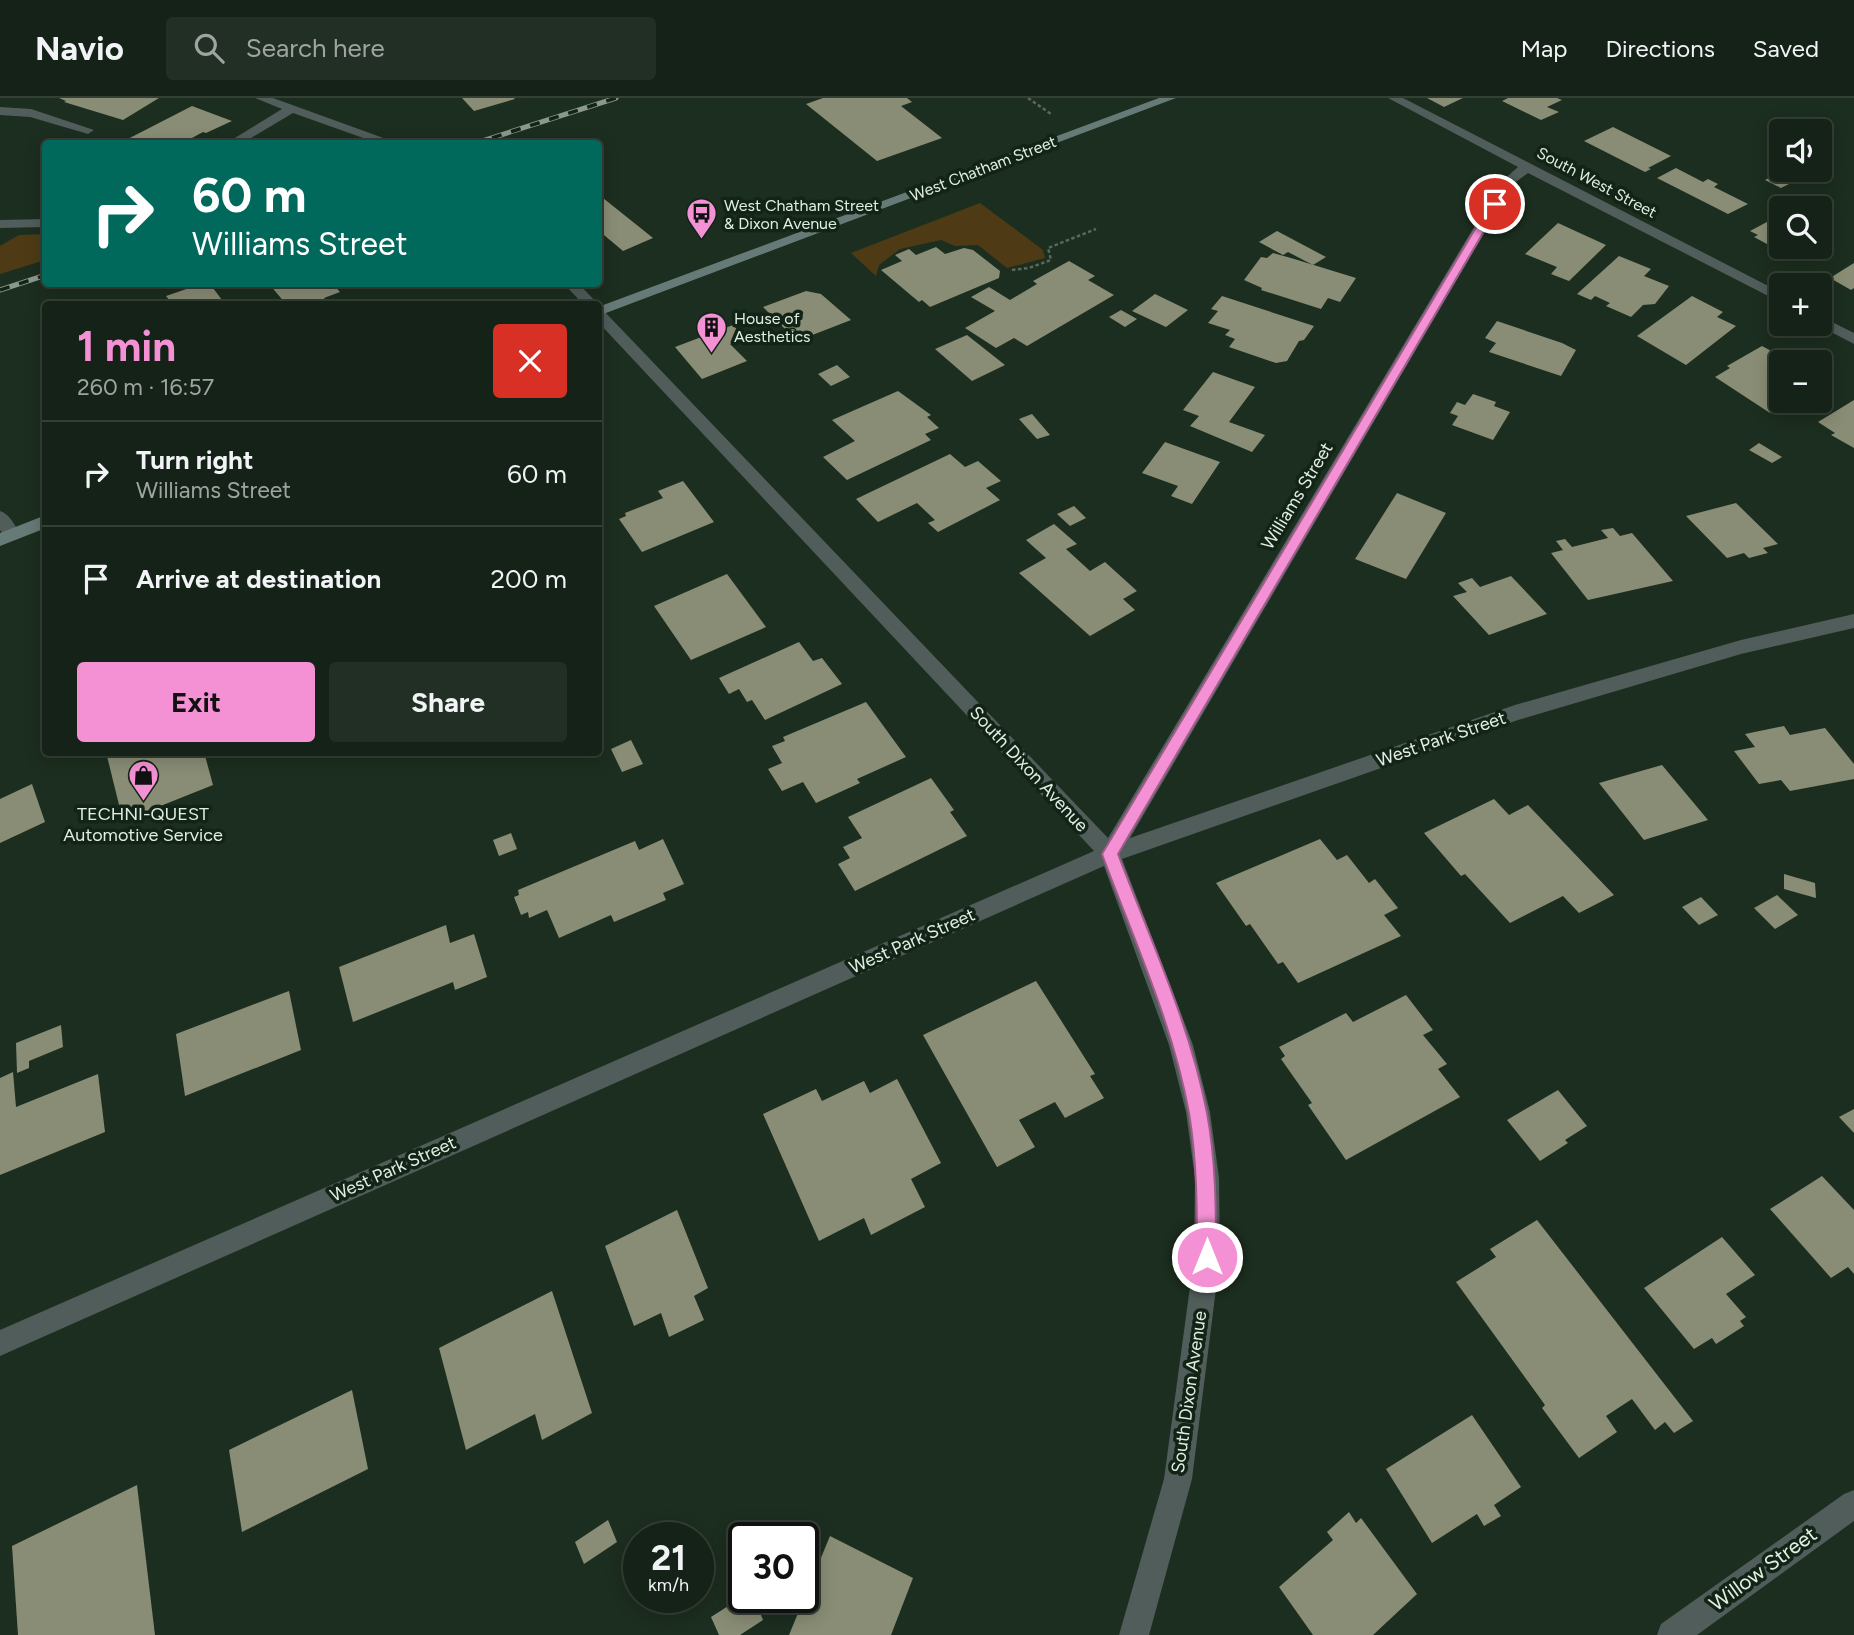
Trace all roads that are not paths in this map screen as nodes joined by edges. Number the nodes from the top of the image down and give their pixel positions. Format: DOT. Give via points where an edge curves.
graph roads {
  1 [pos="261,98"];
  2 [pos="1394,98"];
  3 [pos="1163,99"];
  4 [pos="292,109"];
  5 [pos="0,111"];
  6 [pos="88,130"];
  7 [pos="238,140"];
  8 [pos="382,140"];
  9 [pos="1528,166"];
  10 [pos="42,223"];
  11 [pos="0,224"];
  12 [pos="573,287"];
  13 [pos="1769,292"];
  14 [pos="588,301"];
  15 [pos="602,311"];
  16 [pos="602,317"];
  17 [pos="1832,327"];
  18 [pos="1854,339"];
  19 [pos="0,517"];
  20 [pos="42,523"];
  21 [pos="6,537"];
  22 [pos="1854,621"];
  23 [pos="1110,854"];
  24 [pos="0,1343"];
  25 [pos="1854,1504"];
  26 [pos="1134,1635"];
  27 [pos="1672,1635"];
  1 -- 4 [label="street"];
  2 -- 9 [label="street, South West Street"];
  3 -- 15 [label="main road, West Chatham Street"];
  4 -- 7 [label="street"];
  4 -- 8 [label="street"];
  5 -- 6 [label="street" via="31,113"];
  9 -- 13 [label="street, South West Street"];
  9 -- 23 [label="street, Williams Street" via="1508,182"];
  10 -- 11 [label="street"];
  12 -- 14 [label="street"];
  16 -- 23 [label="street, South Dixon Avenue"];
  17 -- 18 [label="street"];
  19 -- 21 [label="street"];
  20 -- 21 [label="main road"];
  22 -- 23 [label="street, West Park Street" via="1741,647 1515,713"];
  23 -- 24 [label="street, West Park Street"];
  23 -- 26 [label="street, South Dixon Avenue" via="1181,1045 1198,1112 1207,1178 1207,1257 1178,1479"];
  25 -- 27 [label="street, Willow Street"];
}
